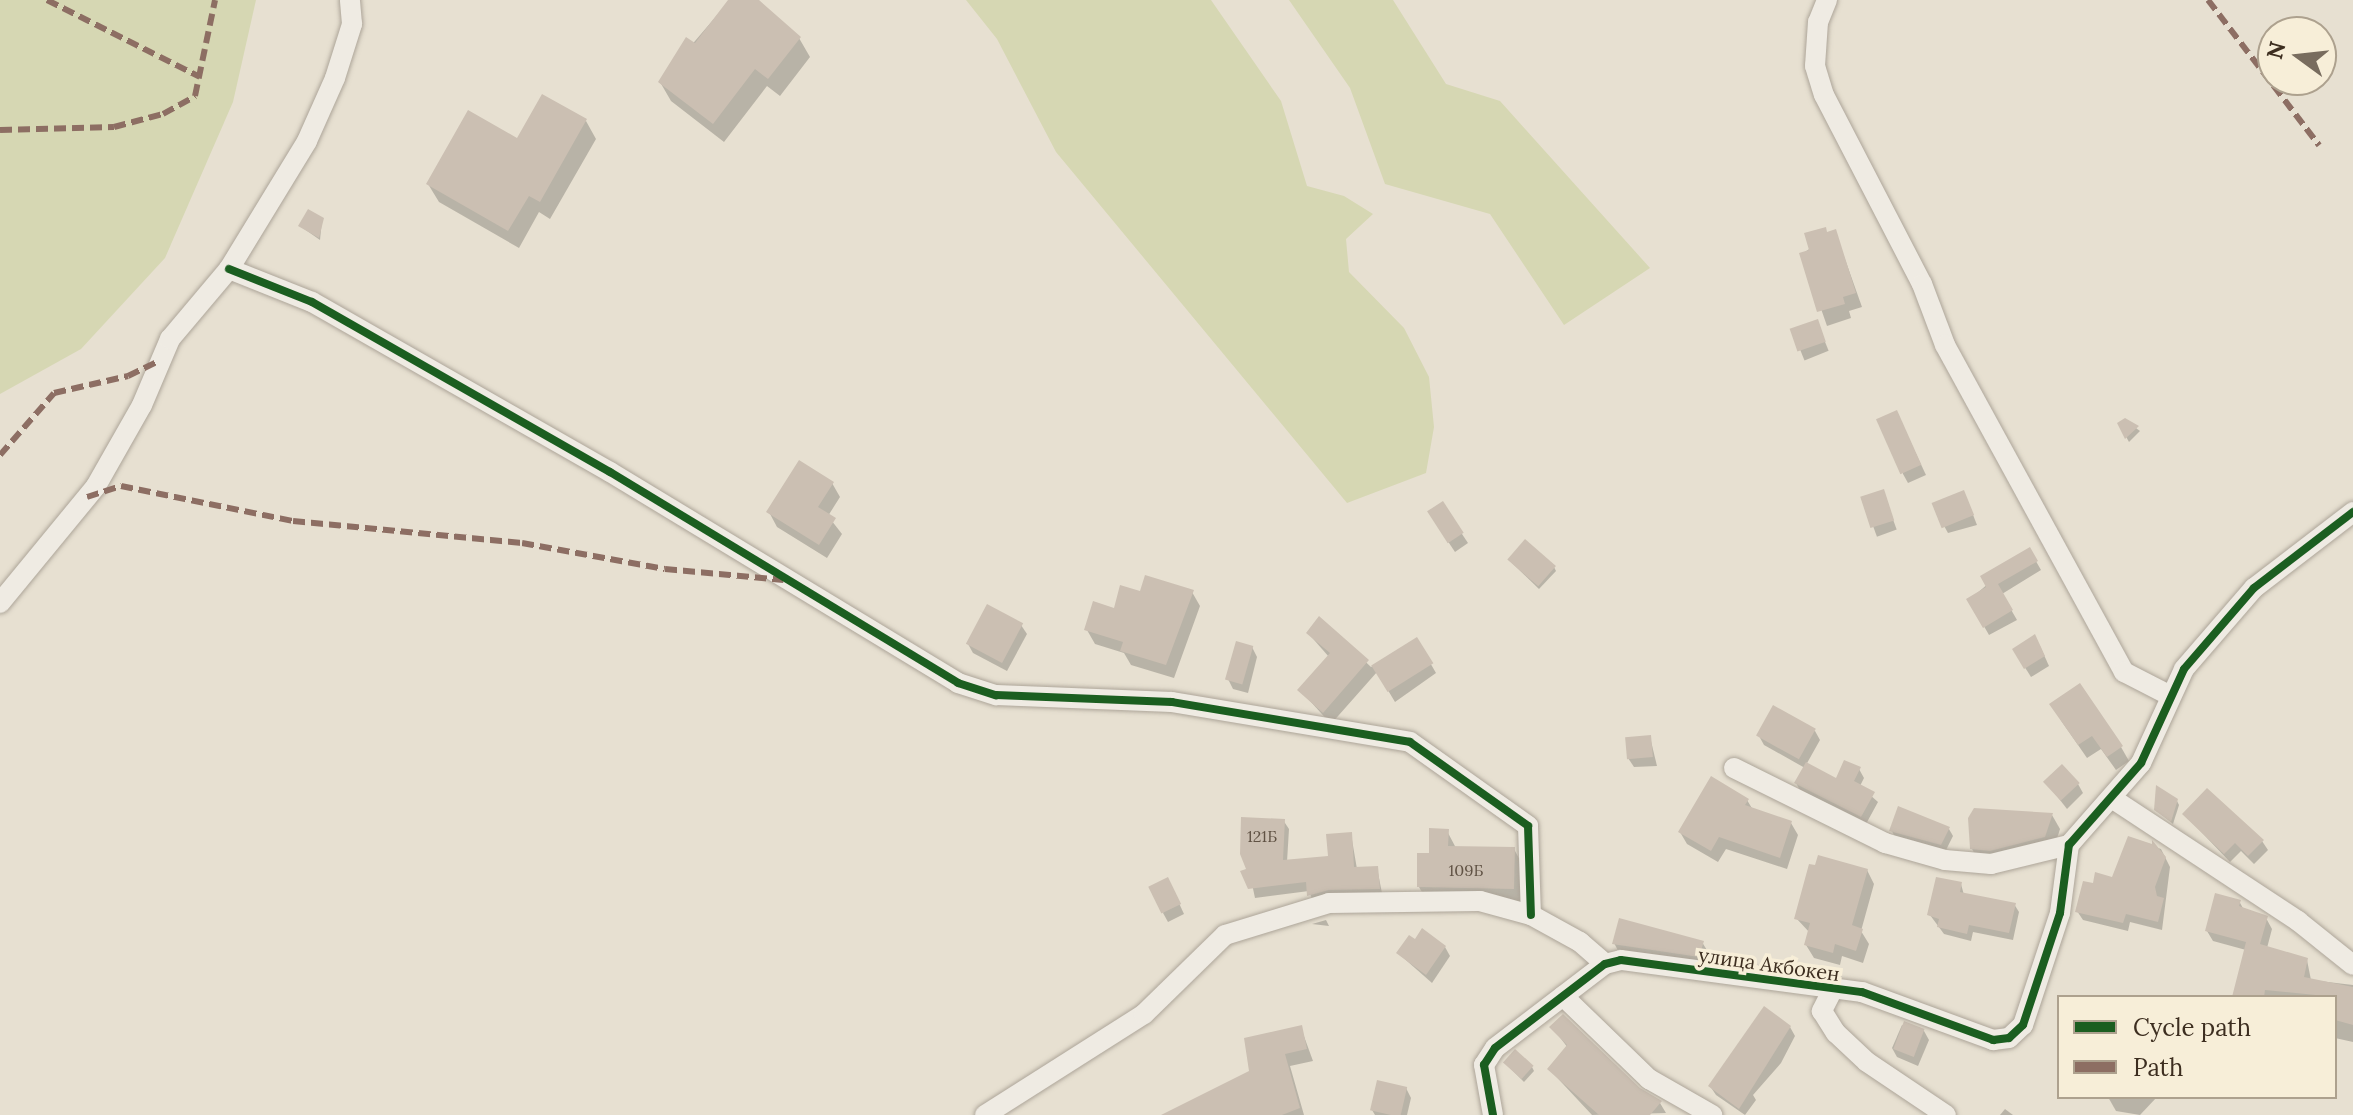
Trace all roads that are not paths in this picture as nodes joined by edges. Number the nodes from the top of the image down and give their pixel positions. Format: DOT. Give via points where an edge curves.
graph roads {
  1 [pos="350,0"];
  2 [pos="1827,0"];
  3 [pos="229,269"];
  4 [pos="2353,512"];
  5 [pos="0,603"];
  6 [pos="2169,695"];
  7 [pos="1734,768"];
  8 [pos="2113,799"];
  9 [pos="2069,845"];
  10 [pos="1531,915"];
  11 [pos="1605,964"];
  12 [pos="2353,965"];
  13 [pos="1833,989"];
  14 [pos="1563,996"];
  15 [pos="985,1115"];
  16 [pos="1493,1115"];
  17 [pos="1712,1115"];
  18 [pos="1946,1115"];
  1 -- 3 [label="street" via="352,24 343,80"];
  2 -- 6 [label="street" via="1818,22 1815,66 1824,95 1922,284 1945,345 2124,672"];
  3 -- 5 [label="street" via="170,339 142,405 96,486"];
  3 -- 10 [label="street" via="312,302 610,472 958,683 996,695 1172,702 1410,742 1528,826"];
  4 -- 6 [label="street" via="2254,588 2184,669"];
  6 -- 8 [label="street" via="2141,763"];
  7 -- 9 [label="street" via="1885,843 1945,860 1991,864"];
  8 -- 9 [label="street"];
  8 -- 12 [label="street" via="2298,921"];
  9 -- 13 [label="street, улица Акбокен" via="2060,913 2023,1025 2009,1038 1993,1040 1862,992"];
  10 -- 11 [label="street" via="1580,942"];
  10 -- 15 [label="street" via="1480,901 1329,903 1225,935 1144,1014"];
  11 -- 13 [label="street, улица Акбокен" via="1621,960"];
  11 -- 14 [label="street"];
  13 -- 18 [label="street" via="1822,1011 1836,1033 1867,1062"];
  14 -- 16 [label="street" via="1495,1048 1484,1065"];
  14 -- 17 [label="street" via="1649,1079"];
}
